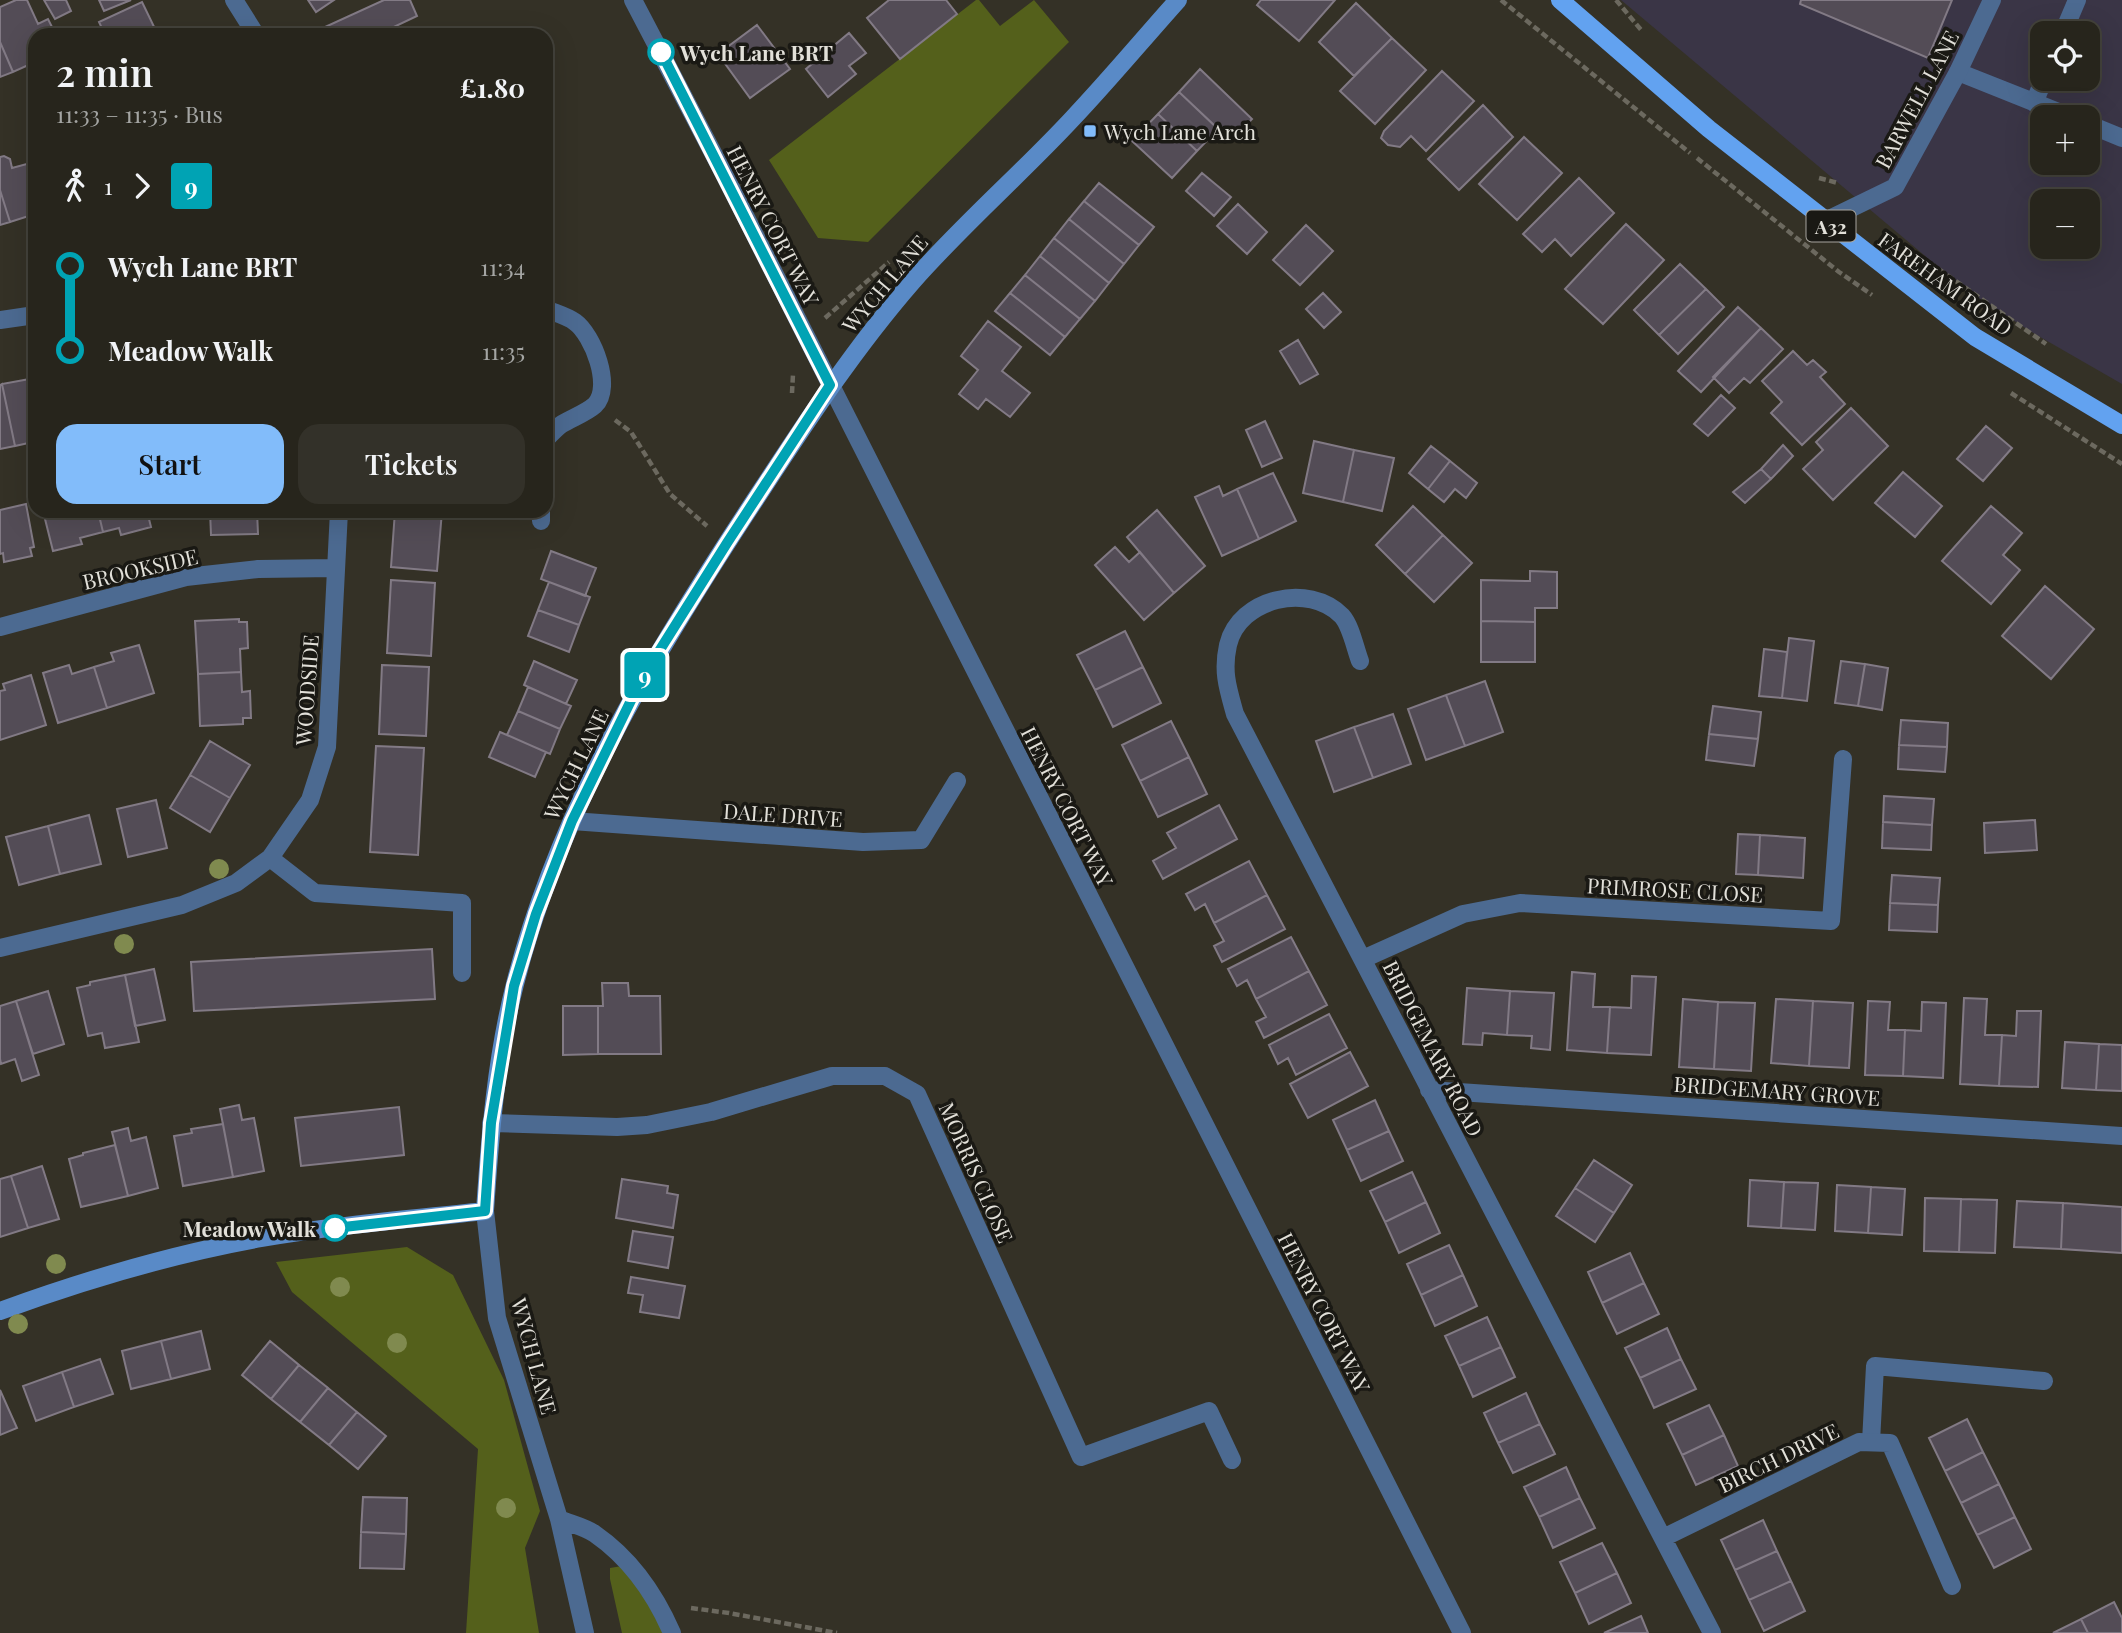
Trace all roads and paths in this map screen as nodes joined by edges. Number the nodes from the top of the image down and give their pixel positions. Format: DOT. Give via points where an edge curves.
graph roads {
  1 [pos="234,0"];
  2 [pos="633,0"];
  3 [pos="1178,0"];
  4 [pos="1560,0"];
  5 [pos="1992,0"];
  6 [pos="2077,0"];
  7 [pos="2068,21"];
  8 [pos="252,28"];
  9 [pos="1958,72"];
  10 [pos="2039,91"];
  11 [pos="2034,103"];
  12 [pos="2039,105"];
  13 [pos="2100,129"];
  14 [pos="2122,138"];
  15 [pos="1825,220"];
  16 [pos="553,312"];
  17 [pos="28,316"];
  18 [pos="0,320"];
  19 [pos="830,385"];
  20 [pos="595,405"];
  21 [pos="2122,425"];
  22 [pos="553,432"];
  23 [pos="338,518"];
  24 [pos="727,543"];
  25 [pos="335,568"];
  26 [pos="0,627"];
  27 [pos="1360,661"];
  28 [pos="1843,759"];
  29 [pos="957,781"];
  30 [pos="572,821"];
  31 [pos="270,858"];
  32 [pos="0,948"];
  33 [pos="1363,958"];
  34 [pos="462,973"];
  35 [pos="1429,1090"];
  36 [pos="491,1123"];
  37 [pos="2122,1136"];
  38 [pos="485,1211"];
  39 [pos="0,1311"];
  40 [pos="2044,1381"];
  41 [pos="1871,1442"];
  42 [pos="1232,1460"];
  43 [pos="559,1519"];
  44 [pos="1663,1538"];
  45 [pos="1952,1586"];
  46 [pos="659,1604"];
  47 [pos="585,1633"];
  48 [pos="673,1633"];
  49 [pos="837,1633"];
  50 [pos="1462,1633"];
  51 [pos="1712,1633"];
  1 -- 8 [label="street"];
  2 -- 19 [label="street, HENRY CORT WAY"];
  3 -- 19 [label="street, WYCH LANE" via="1075,116 912,282"];
  4 -- 15 [label="main road, FAREHAM ROAD / A32" via="1709,129"];
  5 -- 9 [label="street, BARWELL LANE"];
  6 -- 7 [label="street"];
  9 -- 11 [label="street"];
  9 -- 15 [label="street, BARWELL LANE" via="1895,187"];
  10 -- 11 [label="street"];
  11 -- 12 [label="street"];
  13 -- 14 [label="street"];
  15 -- 21 [label="main road, FAREHAM ROAD / A32" via="1975,337"];
  16 -- 20 [label="street" via="577,323 595,353 602,380"];
  17 -- 18 [label="street"];
  19 -- 24 [label="street, WYCH LANE"];
  19 -- 50 [label="street, HENRY CORT WAY"];
  20 -- 22 [label="street"];
  20 -- 24 [label="path" via="631,432 670,494"];
  23 -- 25 [label="street, WOODSIDE"];
  24 -- 30 [label="street, WYCH LANE" via="641,680"];
  25 -- 26 [label="street, BROOKSIDE" via="258,569 187,577"];
  25 -- 31 [label="street, WOODSIDE" via="327,747 310,800"];
  27 -- 33 [label="street, BRIDGEMARY ROAD" via="1344,618 1326,604 1304,597 1273,600 1244,616 1229,642 1224,675 1235,714"];
  28 -- 33 [label="street, PRIMROSE CLOSE" via="1831,921 1520,903 1463,914"];
  29 -- 30 [label="street, DALE DRIVE" via="921,840 863,842"];
  30 -- 36 [label="street, WYCH LANE" via="514,986"];
  31 -- 32 [label="street, WOODSIDE" via="236,883 182,905"];
  31 -- 34 [label="street" via="315,893 462,903"];
  33 -- 35 [label="street, BRIDGEMARY ROAD"];
  35 -- 37 [label="street, BRIDGEMARY GROVE"];
  35 -- 44 [label="street, BRIDGEMARY ROAD"];
  36 -- 38 [label="street, WYCH LANE"];
  36 -- 42 [label="street, MORRIS CLOSE" via="646,1125 711,1112 832,1076 885,1076 917,1094 1081,1457 1209,1411"];
  38 -- 39 [label="street" via="262,1238 173,1257"];
  38 -- 43 [label="street, WYCH LANE" via="497,1318"];
  40 -- 41 [label="street" via="1875,1366"];
  41 -- 44 [label="street, BIRCH DRIVE" via="1859,1442"];
  41 -- 45 [label="street, BIRCH DRIVE" via="1890,1443"];
  43 -- 46 [label="street" via="593,1533 631,1564"];
  43 -- 47 [label="street, WYCH LANE"];
  44 -- 51 [label="street, BRIDGEMARY ROAD"];
  46 -- 48 [label="street"];
  46 -- 49 [label="path"];
}
